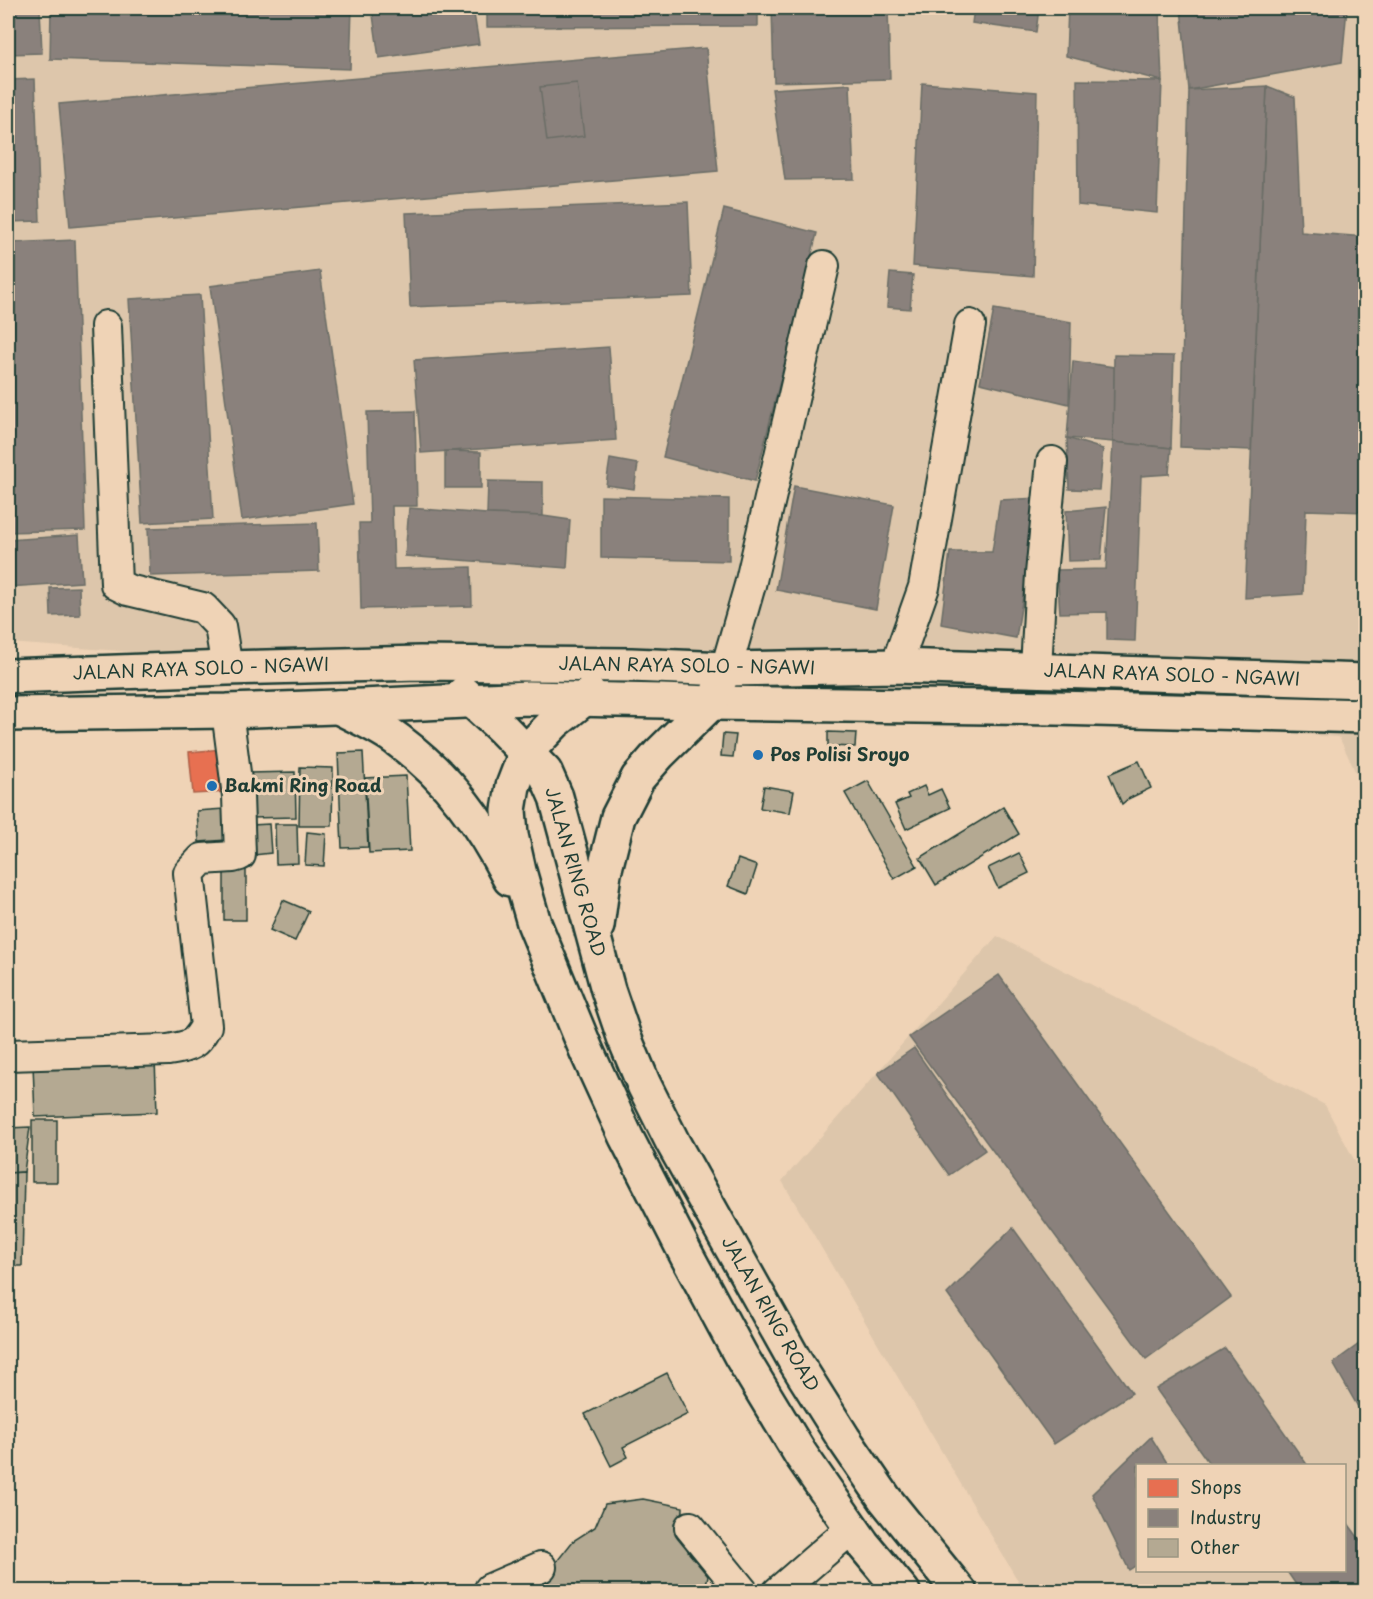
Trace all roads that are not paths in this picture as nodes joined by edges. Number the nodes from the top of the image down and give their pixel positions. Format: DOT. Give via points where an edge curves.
graph roads {
  1 [pos="824,266"];
  2 [pos="970,325"];
  3 [pos="106,326"];
  4 [pos="1052,462"];
  5 [pos="420,663"];
  6 [pos="631,665"];
  7 [pos="896,666"];
  8 [pos="227,668"];
  9 [pos="726,669"];
  10 [pos="1036,670"];
  11 [pos="8,676"];
  12 [pos="1365,681"];
  13 [pos="583,699"];
  14 [pos="472,701"];
  15 [pos="711,703"];
  16 [pos="339,707"];
  17 [pos="227,711"];
  18 [pos="8,714"];
  19 [pos="1365,716"];
  20 [pos="526,752"];
  21 [pos="534,923"];
  22 [pos="595,941"];
  23 [pos="8,1054"];
  24 [pos="690,1527"];
  25 [pos="858,1536"];
  26 [pos="541,1567"];
  27 [pos="488,1591"];
  28 [pos="743,1592"];
  29 [pos="778,1592"];
  30 [pos="806,1592"];
  31 [pos="903,1592"];
  32 [pos="960,1592"];
  1 -- 9 [label="street" via="750,585"];
  2 -- 7 [label="street" via="924,586"];
  3 -- 8 [label="street" via="116,584 203,608 220,626"];
  4 -- 10 [label="street"];
  5 -- 6 [label="highway, JALAN RAYA SOLO - NGAWI"];
  5 -- 8 [label="highway, JALAN RAYA SOLO - NGAWI"];
  5 -- 14 [label="highway, JALAN RING ROAD"];
  6 -- 9 [label="highway, JALAN RAYA SOLO - NGAWI"];
  6 -- 13 [label="highway"];
  7 -- 9 [label="highway, JALAN RAYA SOLO - NGAWI"];
  7 -- 10 [label="highway, JALAN RAYA SOLO - NGAWI"];
  8 -- 11 [label="highway, JALAN RAYA SOLO - NGAWI"];
  9 -- 15 [label="street"];
  10 -- 12 [label="highway, JALAN RAYA SOLO - NGAWI"];
  13 -- 14 [label="highway, JALAN RAYA SOLO - NGAWI"];
  13 -- 15 [label="highway, JALAN RAYA SOLO - NGAWI"];
  13 -- 20 [label="highway"];
  14 -- 16 [label="highway, JALAN RAYA SOLO - NGAWI"];
  14 -- 20 [label="highway, JALAN RING ROAD"];
  15 -- 19 [label="highway, JALAN RAYA SOLO - NGAWI"];
  15 -- 22 [label="highway" via="638,777 618,817 604,873"];
  16 -- 17 [label="highway, JALAN RAYA SOLO - NGAWI"];
  16 -- 21 [label="highway" via="398,739 434,769 466,806 496,851"];
  17 -- 18 [label="highway, JALAN RAYA SOLO - NGAWI"];
  17 -- 23 [label="street" via="238,796 240,855 202,859 189,873 206,1026 199,1039 187,1047 168,1050"];
  20 -- 21 [label="highway" via="509,810 511,835"];
  20 -- 22 [label="highway, JALAN RING ROAD" via="545,772 556,797"];
  21 -- 25 [label="highway" via="626,1137 687,1256 801,1455"];
  22 -- 32 [label="highway, JALAN RING ROAD" via="608,990 644,1085 732,1250 844,1439 885,1499"];
  24 -- 28 [label="street"];
  25 -- 29 [label="street"];
  25 -- 30 [label="street"];
  25 -- 31 [label="highway"];
  26 -- 27 [label="street"];
}
